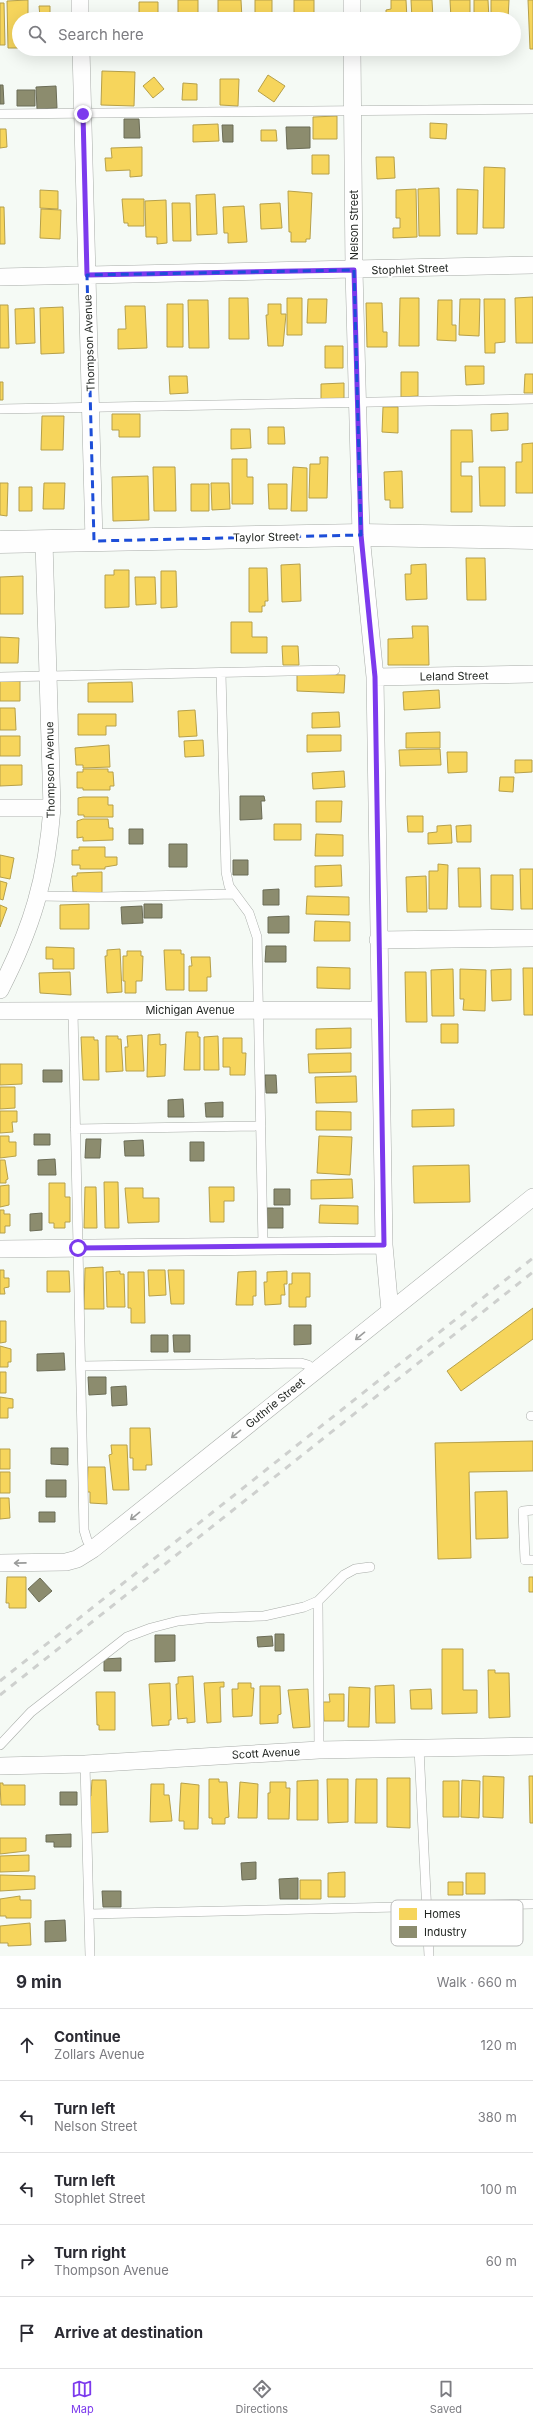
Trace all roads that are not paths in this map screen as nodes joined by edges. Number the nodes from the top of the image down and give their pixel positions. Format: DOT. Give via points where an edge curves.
graph roads {
  1 [pos="80,0"];
  2 [pos="352,0"];
  3 [pos="80,12"];
  4 [pos="352,12"];
  5 [pos="81,56"];
  6 [pos="352,56"];
  7 [pos="533,109"];
  8 [pos="353,111"];
  9 [pos="0,114"];
  10 [pos="83,114"];
  11 [pos="533,265"];
  12 [pos="354,270"];
  13 [pos="87,275"];
  14 [pos="0,277"];
  15 [pos="533,399"];
  16 [pos="357,401"];
  17 [pos="90,407"];
  18 [pos="0,409"];
  19 [pos="361,535"];
  20 [pos="533,538"];
  21 [pos="94,541"];
  22 [pos="0,542"];
  23 [pos="44,542"];
  24 [pos="335,670"];
  25 [pos="221,673"];
  26 [pos="533,674"];
  27 [pos="0,676"];
  28 [pos="48,676"];
  29 [pos="375,677"];
  30 [pos="0,808"];
  31 [pos="52,808"];
  32 [pos="236,894"];
  33 [pos="39,896"];
  34 [pos="533,938"];
  35 [pos="378,940"];
  36 [pos="0,990"];
  37 [pos="73,1010"];
  38 [pos="258,1010"];
  39 [pos="379,1010"];
  40 [pos="0,1011"];
  41 [pos="261,1126"];
  42 [pos="75,1129"];
  43 [pos="533,1197"];
  44 [pos="384,1245"];
  45 [pos="264,1246"];
  46 [pos="0,1248"];
  47 [pos="78,1248"];
  48 [pos="390,1311"];
  49 [pos="81,1366"];
  50 [pos="315,1372"];
  51 [pos="533,1510"];
  52 [pos="93,1549"];
  53 [pos="533,1560"];
  54 [pos="0,1563"];
  55 [pos="370,1567"];
  56 [pos="318,1601"];
  57 [pos="0,1745"];
  58 [pos="533,1746"];
  59 [pos="419,1748"];
  60 [pos="319,1750"];
  61 [pos="85,1764"];
  62 [pos="0,1766"];
  63 [pos="425,1900"];
  64 [pos="523,1904"];
  65 [pos="533,1904"];
  66 [pos="391,1907"];
  67 [pos="89,1914"];
  68 [pos="428,1946"];
  69 [pos="90,1956"];
  70 [pos="429,1956"];
  1 -- 3 [label="street"];
  2 -- 4 [label="street"];
  5 -- 10 [label="street, Thompson Avenue"];
  6 -- 8 [label="street, Nelson Street"];
  7 -- 8 [label="lane"];
  8 -- 10 [label="lane"];
  8 -- 12 [label="street, Nelson Street"];
  9 -- 10 [label="lane"];
  10 -- 13 [label="street, Thompson Avenue"];
  11 -- 12 [label="street, Stophlet Street"];
  12 -- 13 [label="street, Stophlet Street"];
  12 -- 16 [label="street, Nelson Street"];
  13 -- 14 [label="street, Stophlet Street"];
  13 -- 17 [label="street, Thompson Avenue"];
  15 -- 16 [label="lane"];
  16 -- 17 [label="lane"];
  16 -- 19 [label="street, Nelson Street"];
  17 -- 18 [label="lane"];
  17 -- 21 [label="street, Thompson Avenue"];
  19 -- 20 [label="main road, Taylor Street"];
  19 -- 21 [label="main road, Taylor Street"];
  19 -- 29 [label="street, Nelson Street"];
  21 -- 23 [label="main road, Taylor Street"];
  22 -- 23 [label="main road, Taylor Street"];
  23 -- 28 [label="street, Thompson Avenue"];
  24 -- 25 [label="lane"];
  25 -- 28 [label="lane"];
  25 -- 32 [label="lane" via="226,872 229,886"];
  26 -- 29 [label="street, Leland Street"];
  27 -- 28 [label="lane"];
  28 -- 31 [label="street, Thompson Avenue"];
  29 -- 35 [label="street, Nelson Street"];
  30 -- 31 [label="street"];
  31 -- 33 [label="street, Thompson Avenue" via="49,848"];
  32 -- 33 [label="lane"];
  32 -- 38 [label="lane" via="249,913 257,937"];
  33 -- 36 [label="street, Thompson Avenue" via="29,928"];
  34 -- 35 [label="street"];
  35 -- 39 [label="street, Nelson Street"];
  37 -- 38 [label="street, Michigan Avenue"];
  37 -- 40 [label="street, Michigan Avenue"];
  37 -- 42 [label="lane"];
  38 -- 39 [label="street, Michigan Avenue"];
  38 -- 41 [label="lane"];
  39 -- 44 [label="street, Nelson Street"];
  41 -- 42 [label="lane"];
  41 -- 45 [label="lane"];
  42 -- 47 [label="lane"];
  43 -- 48 [label="street, Guthrie Street"];
  44 -- 45 [label="street"];
  44 -- 48 [label="street, Nelson Street"];
  45 -- 47 [label="street"];
  46 -- 47 [label="street"];
  47 -- 49 [label="lane"];
  48 -- 50 [label="street, Guthrie Street, one-way"];
  49 -- 50 [label="lane" via="301,1363 308,1365"];
  49 -- 52 [label="lane" via="84,1530"];
  50 -- 52 [label="street, Guthrie Street, one-way"];
  51 -- 53 [label="lane" via="523,1511 525,1560"];
  52 -- 54 [label="street, Guthrie Street, one-way" via="77,1559 66,1562"];
  55 -- 56 [label="lane" via="344,1575"];
  56 -- 57 [label="lane" via="285,1613 264,1616 178,1621 127,1637 31,1712"];
  56 -- 60 [label="lane"];
  58 -- 59 [label="street, Scott Avenue"];
  59 -- 60 [label="street, Scott Avenue"];
  59 -- 63 [label="lane"];
  60 -- 61 [label="street, Scott Avenue"];
  61 -- 62 [label="street, Scott Avenue"];
  61 -- 67 [label="lane"];
  64 -- 65 [label="lane"];
  66 -- 67 [label="lane"];
  67 -- 69 [label="lane"];
  68 -- 70 [label="lane"];
}
